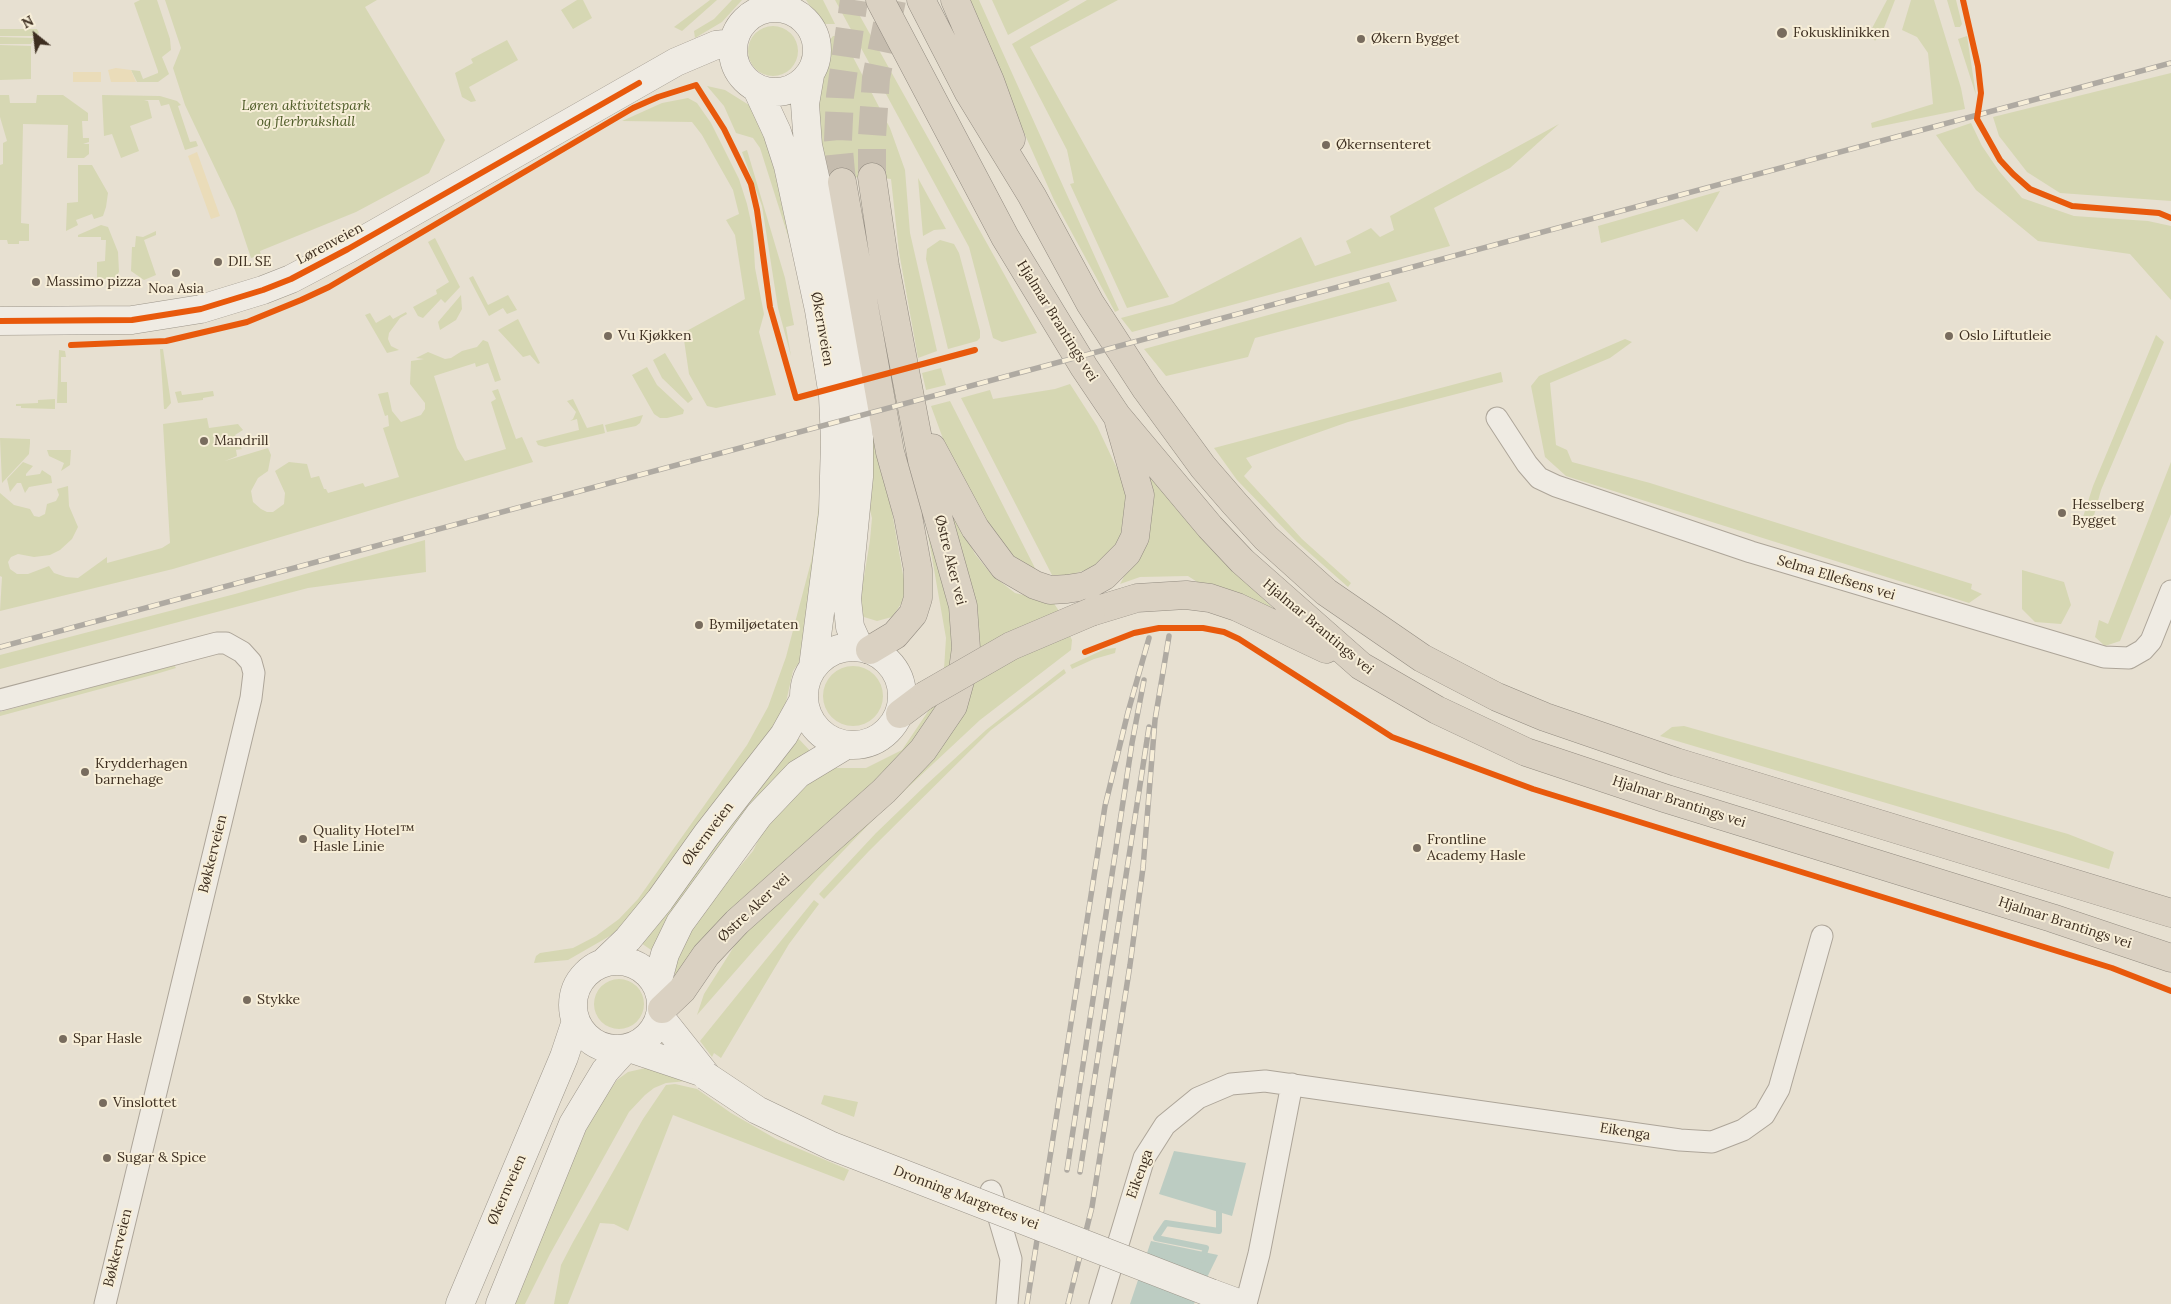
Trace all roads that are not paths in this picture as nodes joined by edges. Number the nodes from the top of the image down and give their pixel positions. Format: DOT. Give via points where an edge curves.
graph roads {
  1 [pos="880,0"];
  2 [pos="921,0"];
  3 [pos="955,0"];
  4 [pos="755,7"];
  5 [pos="794,7"];
  6 [pos="733,43"];
  7 [pos="810,75"];
  8 [pos="757,89"];
  9 [pos="872,177"];
  10 [pos="842,182"];
  11 [pos="1032,196"];
  12 [pos="0,321"];
  13 [pos="910,398"];
  14 [pos="1117,416"];
  15 [pos="1497,418"];
  16 [pos="2171,591"];
  17 [pos="865,649"];
  18 [pos="1361,666"];
  19 [pos="814,667"];
  20 [pos="804,699"];
  21 [pos="0,700"];
  22 [pos="900,714"];
  23 [pos="846,746"];
  24 [pos="2171,913"];
  25 [pos="1822,936"];
  26 [pos="2171,958"];
  27 [pos="604,962"];
  28 [pos="660,1003"];
  29 [pos="576,1021"];
  30 [pos="627,1048"];
  31 [pos="704,1074"];
  32 [pos="1292,1084"];
  33 [pos="991,1191"];
  34 [pos="105,1304"];
  35 [pos="460,1304"];
  36 [pos="500,1304"];
  37 [pos="1007,1304"];
  38 [pos="1100,1304"];
  39 [pos="1242,1304"];
  40 [pos="1246,1304"];
  1 -- 14 [label="highway, Hjalmar Brantings vei" via="1005,237"];
  2 -- 11 [label="highway" via="969,92"];
  3 -- 11 [label="highway" via="990,81"];
  4 -- 5 [label="main road"];
  4 -- 6 [label="main road" via="742,23"];
  5 -- 7 [label="main road" via="814,34 816,62"];
  6 -- 8 [label="main road" via="738,72"];
  6 -- 12 [label="main road, Lørenveien" via="716,45 676,62 356,244 291,279 262,290 201,309 132,320"];
  7 -- 8 [label="main road" via="792,89 768,92"];
  7 -- 17 [label="main road, Økernveien" via="806,104 808,145 843,304 860,437 847,599 850,627"];
  8 -- 19 [label="main road, Økernveien" via="788,166 820,310 833,396 833,512"];
  9 -- 13 [label="highway, Østre Aker vei"];
  10 -- 17 [label="highway" via="890,452 908,516 918,570 918,598 913,614 896,635"];
  11 -- 24 [label="highway" via="1115,344 1203,467 1266,538 1326,592 1385,634 1456,677 1545,717 1676,762"];
  13 -- 14 [label="highway" via="975,528 1004,567 1018,577 1050,590 1086,586 1104,576 1127,552 1135,536 1140,495"];
  13 -- 28 [label="highway, Østre Aker vei" via="922,460 963,606 966,648 953,706 923,750 904,771 726,933 682,990"];
  14 -- 18 [label="highway, Hjalmar Brantings vei" via="1242,561"];
  15 -- 16 [label="street, Selma Ellefsens vei" via="1539,478 1556,486 1751,552 2104,657 2128,658 2143,650 2153,636"];
  17 -- 19 [label="main road" via="844,648 829,654"];
  17 -- 22 [label="main road" via="884,658 894,669 903,699"];
  18 -- 22 [label="highway, bridge" via="1237,607 1210,598 1186,595 1137,598 1090,612 1010,646 924,696"];
  18 -- 26 [label="highway, Hjalmar Brantings vei" via="1437,710 1526,752"];
  19 -- 20 [label="main road"];
  20 -- 23 [label="main road" via="809,718 822,734"];
  20 -- 27 [label="main road, Økernveien" via="784,735 660,900"];
  21 -- 34 [label="street, Bøkkerveien" via="217,643 242,652 254,673 251,698"];
  22 -- 23 [label="main road" via="878,739"];
  23 -- 28 [label="main road" via="798,774 759,815 680,923 665,954"];
  25 -- 32 [label="street, Eikenga" via="1779,1089 1764,1115 1743,1130 1720,1140 1680,1140"];
  27 -- 28 [label="main road" via="635,963 651,975"];
  27 -- 29 [label="main road" via="586,973 579,982 573,1005"];
  28 -- 30 [label="main road" via="649,1036"];
  28 -- 31 [label="main road, Dronning Margretes vei"];
  29 -- 30 [label="main road" via="586,1036 601,1046"];
  29 -- 35 [label="main road, Økernveien" via="564,1057"];
  30 -- 31 [label="main road, Dronning Margretes vei"];
  30 -- 36 [label="main road" via="605,1071 574,1124"];
  31 -- 39 [label="main road, Dronning Margretes vei, bridge" via="757,1110 809,1137"];
  32 -- 38 [label="street, Eikenga" via="1251,1080 1221,1087 1198,1098 1165,1125 1141,1167"];
  32 -- 40 [label="street" via="1260,1254"];
  33 -- 37 [label="street" via="1011,1259"];
}
